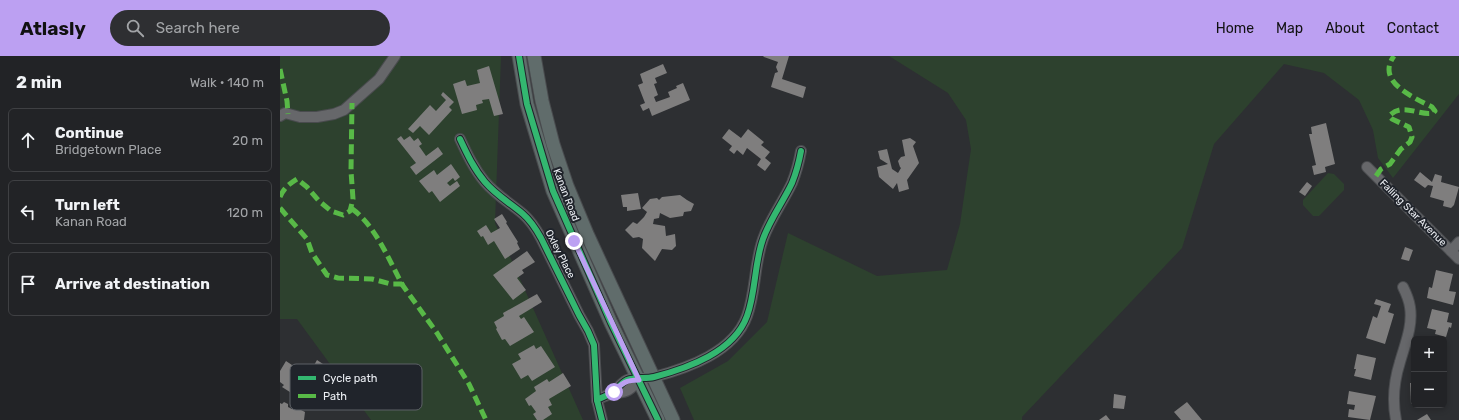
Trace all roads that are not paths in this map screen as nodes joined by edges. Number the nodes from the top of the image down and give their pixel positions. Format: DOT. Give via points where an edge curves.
graph roads {
  1 [pos="395,56"];
  2 [pos="519,56"];
  3 [pos="534,56"];
  4 [pos="280,116"];
  5 [pos="460,139"];
  6 [pos="801,151"];
  7 [pos="1367,167"];
  8 [pos="1459,242"];
  9 [pos="1451,251"];
  10 [pos="1459,259"];
  11 [pos="1403,287"];
  12 [pos="653,378"];
  13 [pos="639,380"];
  14 [pos="597,400"];
  15 [pos="602,420"];
  16 [pos="658,420"];
  17 [pos="673,420"];
  18 [pos="1396,420"];
  1 -- 4 [label="street" via="379,79 344,110 317,117 300,117 286,113"];
  2 -- 13 [label="main road, Kanan Road" via="527,104 552,192"];
  3 -- 12 [label="main road, Kanan Road" via="553,144 567,186"];
  5 -- 14 [label="street, Oxley Place" via="485,182 523,214 542,238 594,345"];
  6 -- 12 [label="street" via="792,183 762,240 751,306 740,330 729,344 712,356"];
  7 -- 9 [label="street, Falling Star Avenue"];
  8 -- 9 [label="street"];
  9 -- 10 [label="street, Falling Star Avenue"];
  11 -- 18 [label="street" via="1410,307 1410,324 1396,378"];
  12 -- 13 [label="street"];
  12 -- 17 [label="main road, Kanan Road"];
  13 -- 14 [label="street" via="628,380 619,385 614,392"];
  13 -- 16 [label="main road, Kanan Road"];
  14 -- 15 [label="street, Oxley Place"];
}
